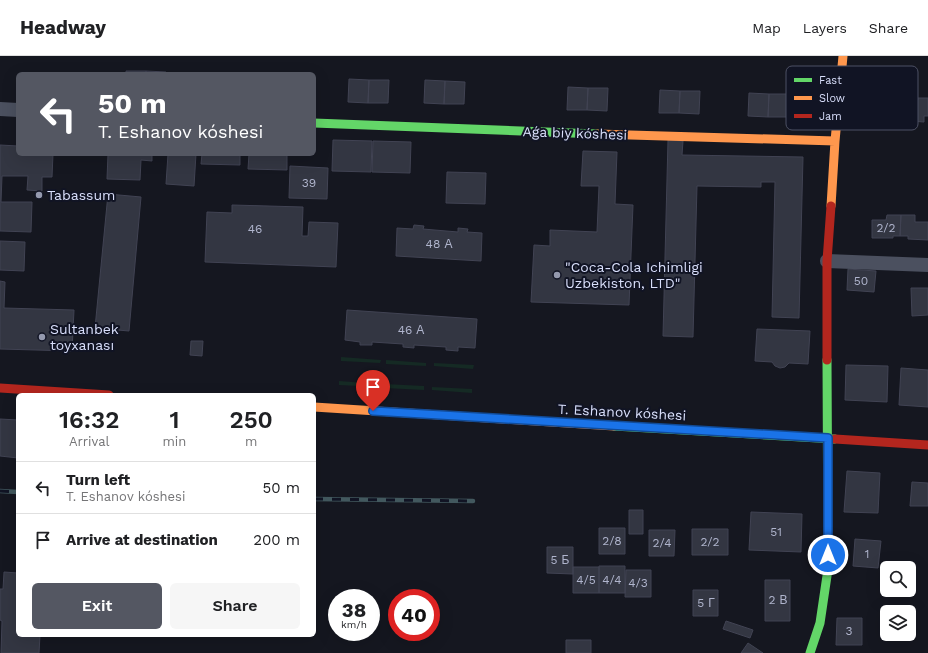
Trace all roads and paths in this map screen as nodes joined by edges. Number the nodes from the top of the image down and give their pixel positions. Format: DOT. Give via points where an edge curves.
graph roads {
  1 [pos="843,56"];
  2 [pos="842,66"];
  3 [pos="0,109"];
  4 [pos="16,110"];
  5 [pos="316,123"];
  6 [pos="836,130"];
  7 [pos="835,140"];
  8 [pos="827,261"];
  9 [pos="928,265"];
  10 [pos="0,388"];
  11 [pos="78,393"];
  12 [pos="316,407"];
  13 [pos="828,438"];
  14 [pos="928,445"];
  15 [pos="810,653"];
  1 -- 2 [label="street"];
  3 -- 4 [label="street"];
  5 -- 7 [label="street, Aǵa biy kóshesi" via="514,132"];
  6 -- 7 [label="street"];
  7 -- 8 [label="street"];
  8 -- 9 [label="street"];
  8 -- 13 [label="street"];
  10 -- 11 [label="street"];
  12 -- 13 [label="street, T. Eshanov kóshesi"];
  13 -- 14 [label="street, T. Eshanov kóshesi"];
  13 -- 15 [label="street" via="828,569 823,610 815,644"];
}
